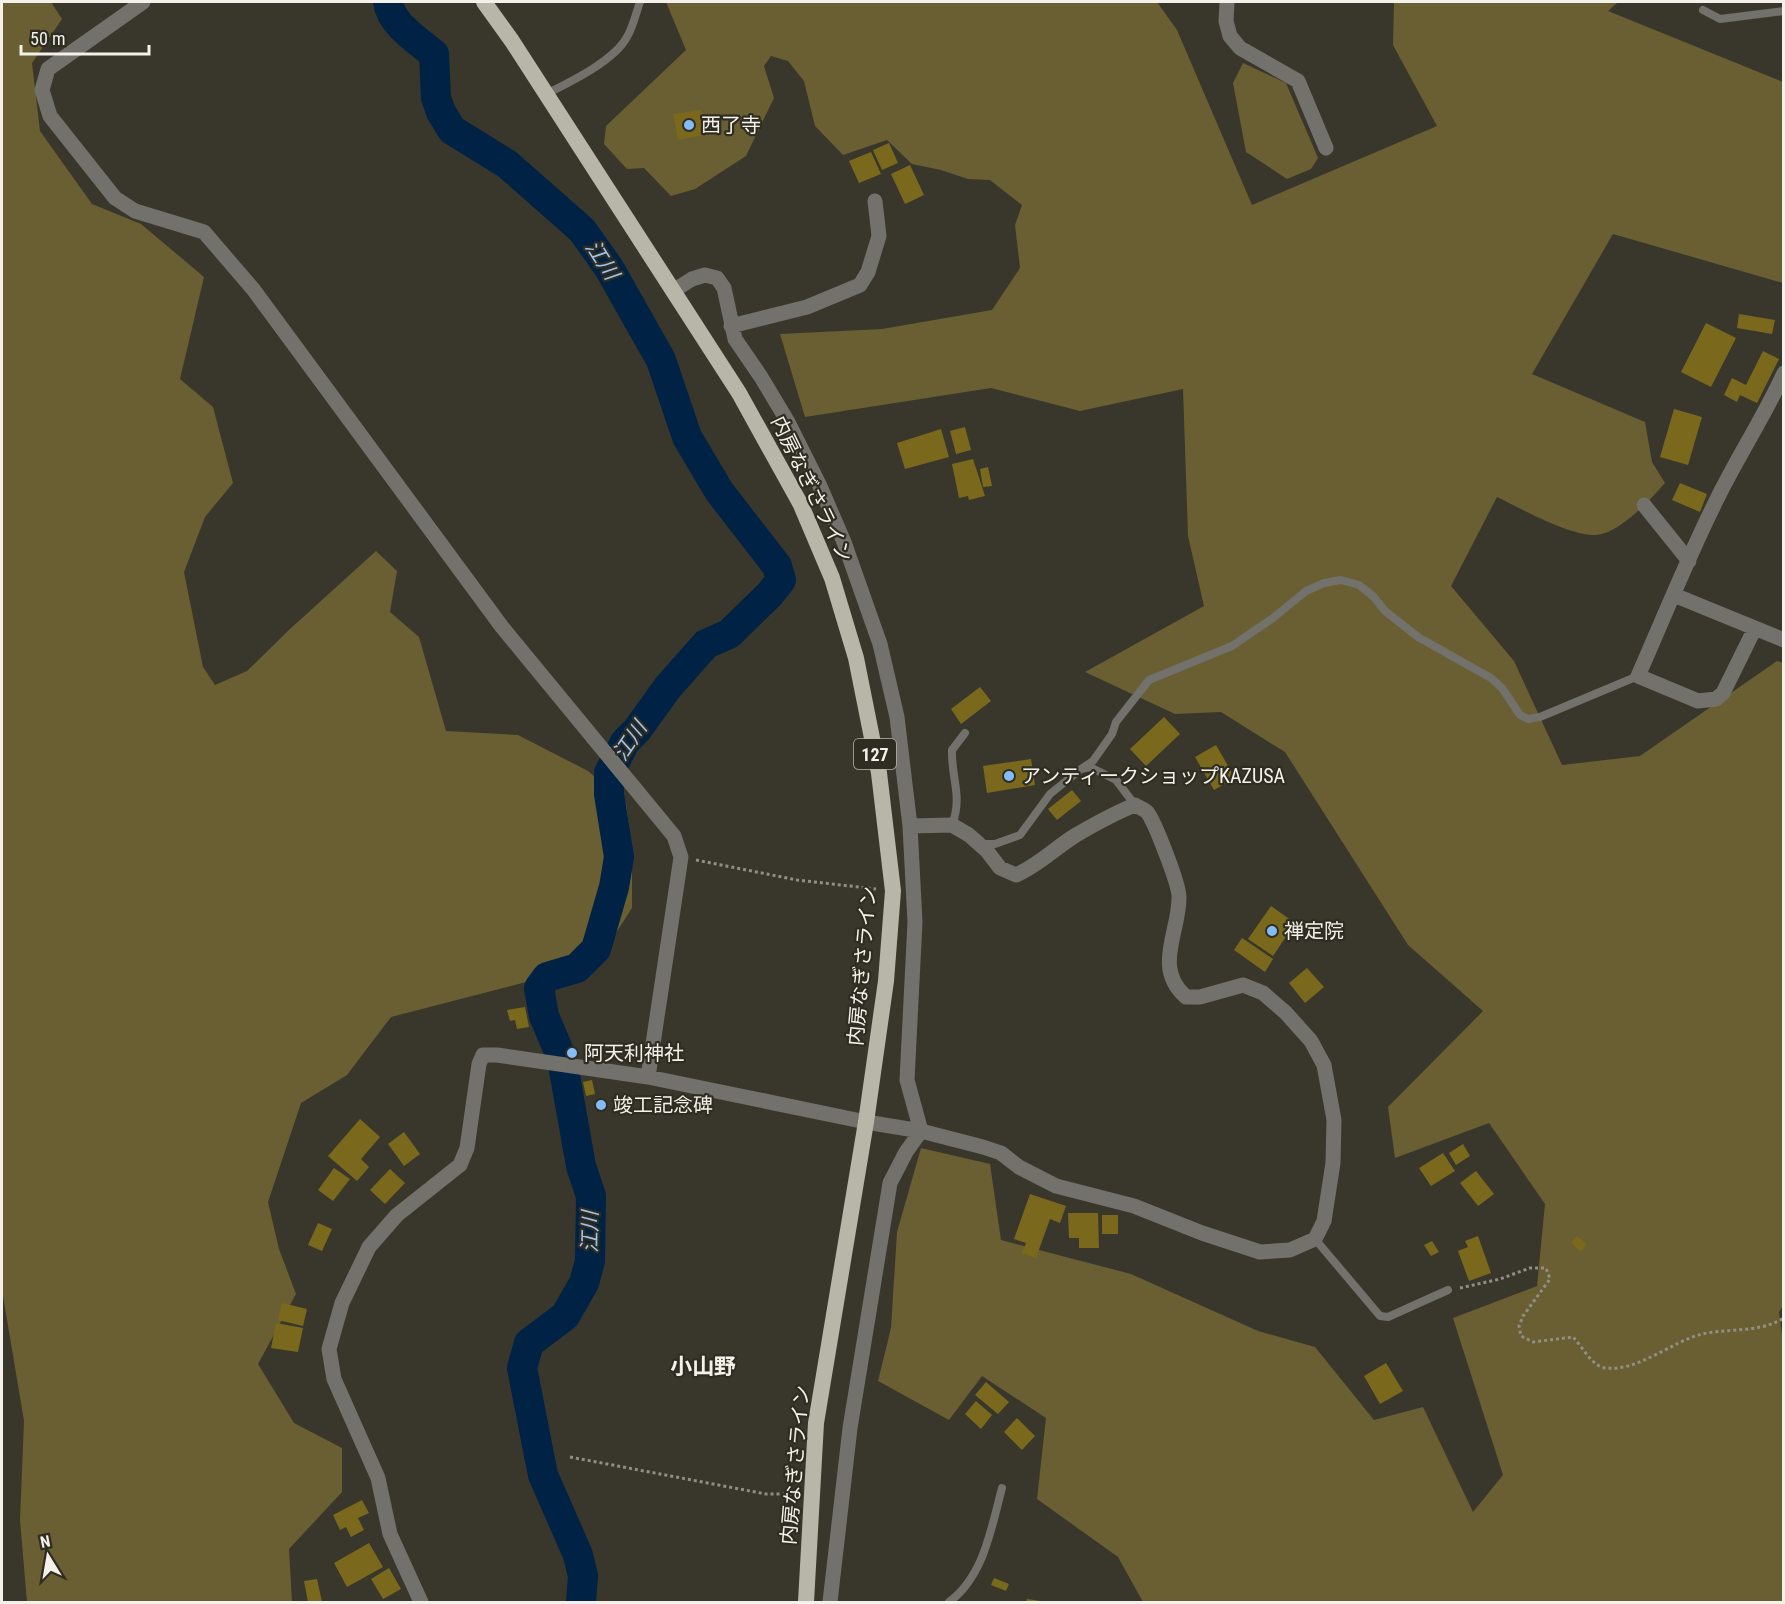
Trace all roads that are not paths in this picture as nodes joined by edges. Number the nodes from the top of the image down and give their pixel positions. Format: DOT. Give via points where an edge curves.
graph roads {
  1 [pos="143,2"];
  2 [pos="484,2"];
  3 [pos="640,2"];
  4 [pos="1227,2"];
  5 [pos="1703,10"];
  6 [pos="1784,11"];
  7 [pos="546,94"];
  8 [pos="1326,148"];
  9 [pos="875,201"];
  10 [pos="673,291"];
  11 [pos="731,326"];
  12 [pos="1784,373"];
  13 [pos="1644,505"];
  14 [pos="1689,561"];
  15 [pos="1674,595"];
  16 [pos="1755,628"];
  17 [pos="1784,640"];
  18 [pos="1638,676"];
  19 [pos="965,733"];
  20 [pos="1081,769"];
  21 [pos="1135,805"];
  22 [pos="952,825"];
  23 [pos="910,826"];
  24 [pos="979,844"];
  25 [pos="648,1077"];
  26 [pos="866,1122"];
  27 [pos="921,1131"];
  28 [pos="1315,1239"];
  29 [pos="1448,1290"];
  30 [pos="1002,1488"];
  31 [pos="421,1602"];
  32 [pos="806,1602"];
  33 [pos="833,1602"];
  34 [pos="949,1602"];
  1 -- 25 [label="street" via="48,69 42,90 50,116 115,198 135,211 204,232 216,245 253,289 502,627 674,836 681,856"];
  2 -- 7 [label="highway, 内房なぎさライン / 127"];
  3 -- 7 [label="lane" via="627,38 613,53"];
  4 -- 8 [label="street" via="1230,36 1240,48 1298,81"];
  5 -- 6 [label="lane" via="1720,19"];
  7 -- 10 [label="highway, 内房なぎさライン / 127"];
  9 -- 11 [label="street" via="879,236 860,285 807,307"];
  10 -- 11 [label="street" via="705,275 717,278 724,288"];
  10 -- 26 [label="highway, 内房なぎさライン / 127" via="739,393 801,505 832,578 856,658 879,773 892,891 886,981"];
  11 -- 23 [label="street" via="735,339 804,453 865,596 897,717"];
  12 -- 14 [label="street" via="1736,461"];
  13 -- 14 [label="street"];
  14 -- 15 [label="street"];
  15 -- 16 [label="street"];
  15 -- 18 [label="street"];
  16 -- 17 [label="street"];
  16 -- 18 [label="street" via="1723,693 1716,699 1698,701"];
  18 -- 20 [label="lane" via="1528,719 1520,715 1491,678 1419,637 1359,585 1341,580 1324,582 1232,646 1149,681 1116,722 1093,761"];
  19 -- 22 [label="lane" via="952,750 958,800"];
  20 -- 21 [label="lane" via="1090,767 1116,780"];
  20 -- 24 [label="lane" via="1050,794 1020,835 995,844"];
  21 -- 24 [label="street" via="1074,836 1016,875 1000,868"];
  21 -- 28 [label="street" via="1147,813 1176,878 1180,896 1169,954 1176,989 1186,997 1200,998 1243,985 1263,993 1311,1041 1324,1065 1334,1120 1333,1163 1324,1221"];
  22 -- 23 [label="street"];
  22 -- 24 [label="street"];
  23 -- 27 [label="street" via="915,922 907,1080"];
  25 -- 26 [label="street"];
  25 -- 31 [label="street" via="483,1055 460,1165 398,1215 369,1247 342,1303 329,1348 334,1380 378,1478 390,1534"];
  26 -- 27 [label="street"];
  26 -- 32 [label="highway, 内房なぎさライン / 127" via="816,1424"];
  27 -- 28 [label="street" via="1001,1153 1056,1186 1134,1206 1260,1252 1290,1250"];
  27 -- 33 [label="street" via="890,1183 850,1428"];
  28 -- 29 [label="lane" via="1380,1316 1388,1317"];
  30 -- 34 [label="lane" via="986,1553 962,1593"];
}
